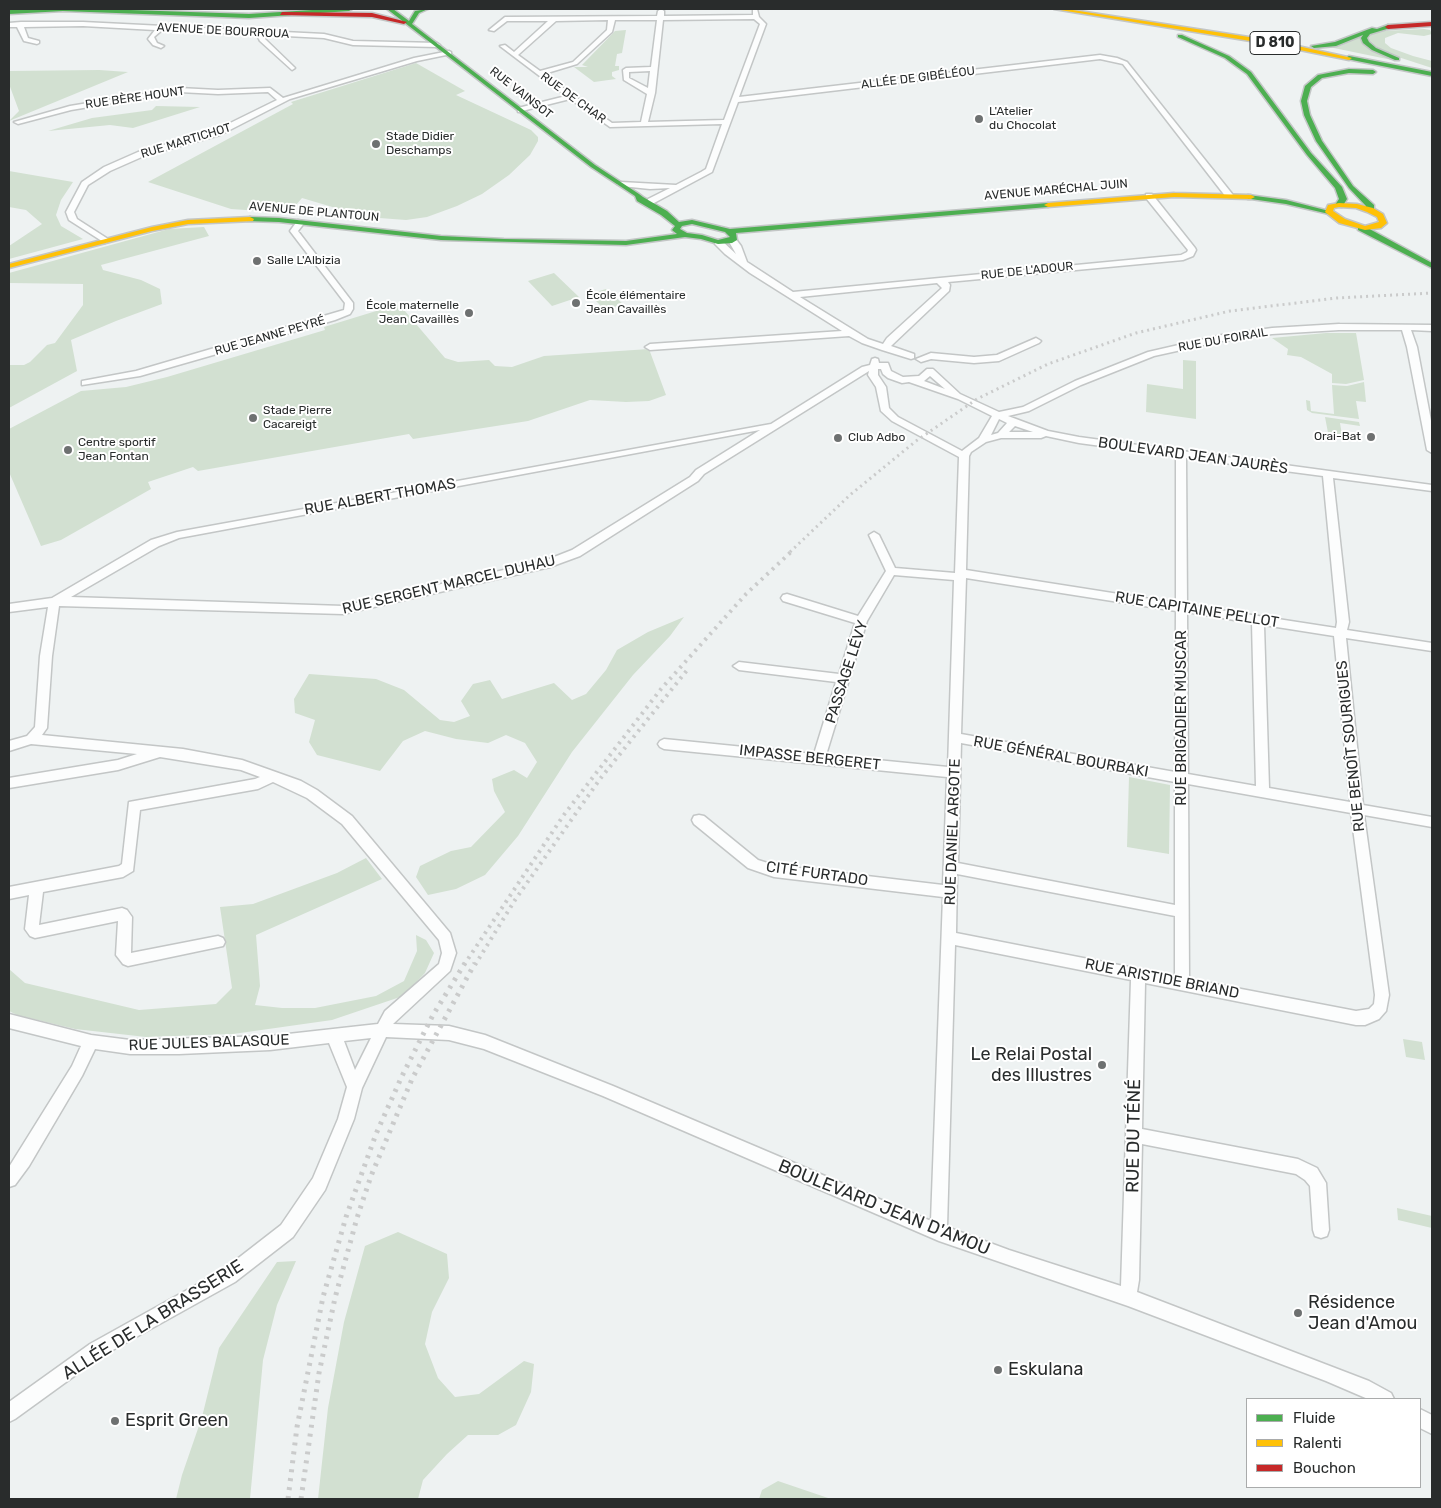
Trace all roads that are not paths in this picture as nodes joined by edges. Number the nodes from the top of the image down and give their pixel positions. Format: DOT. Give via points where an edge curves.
graph roads {
  1 [pos="63,9"];
  2 [pos="348,9"];
  3 [pos="390,9"];
  4 [pos="425,9"];
  5 [pos="661,9"];
  6 [pos="754,9"];
  7 [pos="1058,9"];
  8 [pos="1081,9"];
  9 [pos="9,12"];
  10 [pos="282,14"];
  11 [pos="756,17"];
  12 [pos="612,18"];
  13 [pos="660,18"];
  14 [pos="1118,18"];
  15 [pos="554,19"];
  16 [pos="410,23"];
  17 [pos="21,24"];
  18 [pos="1432,24"];
  19 [pos="9,25"];
  20 [pos="1388,27"];
  21 [pos="160,28"];
  22 [pos="492,30"];
  23 [pos="265,33"];
  24 [pos="37,42"];
  25 [pos="437,45"];
  26 [pos="161,46"];
  27 [pos="503,46"];
  28 [pos="1312,46"];
  29 [pos="449,53"];
  30 [pos="514,55"];
  31 [pos="292,68"];
  32 [pos="653,69"];
  33 [pos="1432,72"];
  34 [pos="539,74"];
  35 [pos="1432,79"];
  36 [pos="650,93"];
  37 [pos="571,97"];
  38 [pos="282,100"];
  39 [pos="735,100"];
  40 [pos="521,110"];
  41 [pos="18,122"];
  42 [pos="727,122"];
  43 [pos="644,124"];
  44 [pos="1321,144"];
  45 [pos="1303,145"];
  46 [pos="621,184"];
  47 [pos="678,185"];
  48 [pos="650,187"];
  49 [pos="1228,194"];
  50 [pos="637,195"];
  51 [pos="1149,196"];
  52 [pos="650,201"];
  53 [pos="1339,205"];
  54 [pos="1370,210"];
  55 [pos="1329,212"];
  56 [pos="1383,220"];
  57 [pos="301,222"];
  58 [pos="692,222"];
  59 [pos="1358,226"];
  60 [pos="680,229"];
  61 [pos="1395,230"];
  62 [pos="732,236"];
  63 [pos="1406,240"];
  64 [pos="105,241"];
  65 [pos="718,242"];
  66 [pos="1430,257"];
  67 [pos="743,263"];
  68 [pos="9,266"];
  69 [pos="1432,266"];
  70 [pos="938,280"];
  71 [pos="791,295"];
  72 [pos="1406,328"];
  73 [pos="1432,328"];
  74 [pos="851,333"];
  75 [pos="864,341"];
  76 [pos="1036,341"];
  77 [pos="650,347"];
  78 [pos="886,348"];
  79 [pos="911,356"];
  80 [pos="921,359"];
  81 [pos="885,365"];
  82 [pos="874,368"];
  83 [pos="930,371"];
  84 [pos="891,376"];
  85 [pos="913,381"];
  86 [pos="85,383"];
  87 [pos="962,398"];
  88 [pos="1026,409"];
  89 [pos="997,415"];
  90 [pos="1013,422"];
  91 [pos="776,425"];
  92 [pos="1024,426"];
  93 [pos="738,432"];
  94 [pos="1046,433"];
  95 [pos="720,435"];
  96 [pos="1001,435"];
  97 [pos="983,440"];
  98 [pos="749,442"];
  99 [pos="736,450"];
  100 [pos="1432,450"];
  101 [pos="1181,454"];
  102 [pos="964,456"];
  103 [pos="1328,475"];
  104 [pos="1432,488"];
  105 [pos="874,536"];
  106 [pos="891,571"];
  107 [pos="961,575"];
  108 [pos="787,598"];
  109 [pos="54,602"];
  110 [pos="9,608"];
  111 [pos="1182,608"];
  112 [pos="1258,620"];
  113 [pos="861,621"];
  114 [pos="1340,633"];
  115 [pos="1432,647"];
  116 [pos="739,666"];
  117 [pos="844,679"];
  118 [pos="957,738"];
  119 [pos="31,739"];
  120 [pos="664,744"];
  121 [pos="9,746"];
  122 [pos="161,752"];
  123 [pos="819,759"];
  124 [pos="955,773"];
  125 [pos="273,776"];
  126 [pos="1182,778"];
  127 [pos="9,783"];
  128 [pos="1263,792"];
  129 [pos="1358,808"];
  130 [pos="699,820"];
  131 [pos="1432,822"];
  132 [pos="952,867"];
  133 [pos="37,888"];
  134 [pos="951,892"];
  135 [pos="9,893"];
  136 [pos="1182,912"];
  137 [pos="950,938"];
  138 [pos="218,942"];
  139 [pos="1138,975"];
  140 [pos="1182,983"];
  141 [pos="1374,1014"];
  142 [pos="9,1021"];
  143 [pos="382,1030"];
  144 [pos="334,1036"];
  145 [pos="91,1042"];
  146 [pos="355,1087"];
  147 [pos="1134,1135"];
  148 [pos="9,1179"];
  149 [pos="1321,1230"];
  150 [pos="939,1233"];
  151 [pos="1128,1297"];
  152 [pos="1383,1398"];
  153 [pos="9,1413"];
  154 [pos="1421,1419"];
  155 [pos="1432,1425"];
  1 -- 9 [label="main road"];
  1 -- 10 [label="main road" via="249,16"];
  2 -- 10 [label="main road"];
  3 -- 16 [label="main road, RUE VAINSOT"];
  4 -- 16 [label="main road" via="417,12"];
  5 -- 13 [label="street"];
  6 -- 11 [label="street"];
  7 -- 14 [label="main road, D 810"];
  8 -- 28 [label="main road, D 810"];
  10 -- 16 [label="main road" via="372,15"];
  11 -- 13 [label="street"];
  11 -- 39 [label="street" via="763,24"];
  12 -- 13 [label="street"];
  12 -- 15 [label="street"];
  12 -- 34 [label="street" via="610,31 575,63"];
  13 -- 32 [label="street"];
  14 -- 33 [label="main road, D 810"];
  14 -- 45 [label="main road" via="1180,36 1238,65 1249,74"];
  15 -- 22 [label="street" via="505,20"];
  15 -- 30 [label="street"];
  16 -- 25 [label="main road, RUE VAINSOT"];
  17 -- 19 [label="street, AVENUE DE BOURROUA"];
  17 -- 21 [label="street, AVENUE DE BOURROUA"];
  17 -- 24 [label="street" via="20,30 26,40"];
  18 -- 20 [label="main road"];
  20 -- 28 [label="main road" via="1368,30 1336,44"];
  20 -- 33 [label="main road" via="1368,33 1364,38 1366,43 1393,58"];
  21 -- 23 [label="street, AVENUE DE BOURROUA"];
  21 -- 26 [label="street" via="151,39"];
  23 -- 25 [label="street, AVENUE DE BOURROUA" via="331,36 353,43"];
  23 -- 31 [label="street" via="262,40"];
  25 -- 29 [label="main road, RUE VAINSOT"];
  27 -- 30 [label="street, RUE DE CHAR"];
  28 -- 33 [label="main road, D 810"];
  29 -- 38 [label="street, RUE MARTICHOT" via="416,59"];
  29 -- 40 [label="main road, RUE VAINSOT"];
  30 -- 34 [label="street, RUE DE CHAR"];
  32 -- 36 [label="street"];
  32 -- 36 [label="street" via="626,70 626,80"];
  34 -- 37 [label="street, RUE DE CHAR"];
  35 -- 44 [label="main road" via="1349,71 1320,76 1308,86 1304,101"];
  36 -- 43 [label="street"];
  37 -- 40 [label="street"];
  37 -- 43 [label="street, RUE DE CHAR" via="610,125"];
  38 -- 41 [label="street, RUE BÈRE HOUNT" via="270,90 179,90 70,108"];
  38 -- 64 [label="street, RUE MARTICHOT" via="239,124 141,154 92,178 72,204 71,216"];
  39 -- 42 [label="street"];
  39 -- 49 [label="street, ALLÉE DE GIBÉLÉOU" via="1100,57 1115,59 1125,63"];
  40 -- 46 [label="main road, RUE VAINSOT"];
  42 -- 43 [label="street, RUE DE CHAR"];
  42 -- 47 [label="street" via="709,170"];
  44 -- 45 [label="main road" via="1310,139"];
  44 -- 54 [label="main road" via="1352,188 1370,205"];
  45 -- 53 [label="main road" via="1338,187 1343,199"];
  46 -- 48 [label="street"];
  46 -- 50 [label="main road, RUE VAINSOT"];
  47 -- 48 [label="street"];
  47 -- 52 [label="street"];
  48 -- 50 [label="street"];
  49 -- 51 [label="main road, AVENUE MARÉCHAL JUIN"];
  49 -- 55 [label="main road, AVENUE MARÉCHAL JUIN"];
  50 -- 52 [label="main road, RUE VAINSOT"];
  50 -- 60 [label="main road, RUE VAINSOT" via="664,213"];
  51 -- 62 [label="main road, AVENUE MARÉCHAL JUIN" via="785,227"];
  51 -- 70 [label="street, RUE DE L'ADOUR" via="1192,250 1190,254"];
  52 -- 58 [label="main road, RUE VAINSOT"];
  53 -- 54 [label="main road"];
  53 -- 55 [label="main road" via="1331,207"];
  54 -- 56 [label="main road"];
  55 -- 59 [label="main road, AVENUE MARÉCHAL JUIN"];
  56 -- 59 [label="main road" via="1378,226"];
  56 -- 61 [label="main road"];
  57 -- 60 [label="main road, AVENUE DE PLANTOUN" via="441,238 504,241 592,241 652,236"];
  57 -- 64 [label="main road, AVENUE DE PLANTOUN" via="252,219 200,221"];
  57 -- 86 [label="street, RUE JEANNE PEYRÉ" via="294,231 349,303 347,312 137,374"];
  58 -- 60 [label="main road, AVENUE DE PLANTOUN"];
  58 -- 62 [label="main road"];
  59 -- 69 [label="main road"];
  60 -- 65 [label="main road"];
  62 -- 65 [label="main road, AVENUE MARÉCHAL JUIN"];
  62 -- 67 [label="street"];
  63 -- 66 [label="main road"];
  64 -- 68 [label="main road, AVENUE DE PLANTOUN"];
  65 -- 67 [label="street"];
  67 -- 71 [label="street"];
  70 -- 71 [label="street, RUE DE L'ADOUR"];
  70 -- 78 [label="street" via="946,285 946,289 890,340"];
  71 -- 74 [label="street"];
  72 -- 73 [label="street, RUE DU FOIRAIL"];
  72 -- 88 [label="street, RUE DU FOIRAIL" via="1324,327 1272,331 1184,346 1151,354 1102,373"];
  72 -- 100 [label="street"];
  74 -- 75 [label="street"];
  74 -- 77 [label="street"];
  75 -- 78 [label="street"];
  75 -- 82 [label="street"];
  76 -- 80 [label="street" via="999,358 974,360 931,356"];
  78 -- 79 [label="street"];
  79 -- 80 [label="street"];
  79 -- 81 [label="street, RUE ALBERT THOMAS" via="894,357"];
  80 -- 83 [label="street, BOULEVARD JEAN JAURÈS"];
  81 -- 82 [label="street, RUE ALBERT THOMAS"];
  81 -- 84 [label="street"];
  82 -- 84 [label="street, RUE ALBERT THOMAS"];
  82 -- 91 [label="street, RUE ALBERT THOMAS"];
  82 -- 102 [label="street" via="884,409 889,414"];
  83 -- 85 [label="street" via="922,379"];
  83 -- 87 [label="street, BOULEVARD JEAN JAURÈS"];
  84 -- 85 [label="street, RUE ALBERT THOMAS"];
  85 -- 87 [label="street, BOULEVARD JEAN JAURÈS"];
  87 -- 89 [label="street, BOULEVARD JEAN JAURÈS"];
  88 -- 89 [label="street, RUE DU FOIRAIL"];
  88 -- 92 [label="street"];
  89 -- 90 [label="street, BOULEVARD JEAN JAURÈS"];
  89 -- 97 [label="street"];
  90 -- 92 [label="street, BOULEVARD JEAN JAURÈS"];
  90 -- 96 [label="street"];
  91 -- 93 [label="street, RUE ALBERT THOMAS"];
  91 -- 98 [label="street, RUE ALBERT THOMAS"];
  92 -- 94 [label="street, BOULEVARD JEAN JAURÈS"];
  93 -- 95 [label="street, RUE ALBERT THOMAS"];
  93 -- 98 [label="street"];
  94 -- 96 [label="street" via="1040,436"];
  94 -- 101 [label="street, BOULEVARD JEAN JAURÈS"];
  95 -- 99 [label="street" via="730,440"];
  95 -- 109 [label="street, RUE ALBERT THOMAS" via="176,534"];
  96 -- 97 [label="street"];
  97 -- 102 [label="street" via="967,450"];
  98 -- 99 [label="street, RUE SERGENT MARCEL DUHAU"];
  99 -- 109 [label="street, RUE SERGENT MARCEL DUHAU" via="566,558 353,609 328,611"];
  101 -- 103 [label="street, BOULEVARD JEAN JAURÈS"];
  101 -- 111 [label="street, RUE BRIGADIER MUSCAR"];
  102 -- 107 [label="street, RUE DANIEL ARGOTE"];
  103 -- 104 [label="street, BOULEVARD JEAN JAURÈS"];
  103 -- 114 [label="street, RUE BENOÎT SOURIGUES" via="1343,622"];
  105 -- 106 [label="street"];
  106 -- 107 [label="street"];
  106 -- 113 [label="street, PASSAGE LÉVY"];
  107 -- 111 [label="street, RUE CAPITAINE PELLOT"];
  107 -- 118 [label="street, RUE DANIEL ARGOTE"];
  108 -- 113 [label="street"];
  109 -- 110 [label="street"];
  109 -- 119 [label="street" via="40,728"];
  111 -- 112 [label="street, RUE CAPITAINE PELLOT"];
  111 -- 126 [label="street, RUE BRIGADIER MUSCAR"];
  112 -- 114 [label="street, RUE CAPITAINE PELLOT"];
  112 -- 128 [label="street"];
  113 -- 117 [label="street, PASSAGE LÉVY"];
  114 -- 115 [label="street, RUE CAPITAINE PELLOT"];
  114 -- 129 [label="street, RUE BENOÎT SOURIGUES"];
  116 -- 117 [label="street"];
  117 -- 123 [label="street, PASSAGE LÉVY"];
  118 -- 124 [label="street, RUE DANIEL ARGOTE"];
  118 -- 126 [label="street, RUE GÉNÉRAL BOURBAKI"];
  119 -- 121 [label="street"];
  119 -- 122 [label="street, ALLÉE DE LA BRASSERIE"];
  120 -- 123 [label="street, IMPASSE BERGERET"];
  122 -- 125 [label="street, ALLÉE DE LA BRASSERIE" via="217,759"];
  122 -- 127 [label="street" via="118,765"];
  123 -- 124 [label="street, IMPASSE BERGERET"];
  124 -- 132 [label="street, RUE DANIEL ARGOTE"];
  125 -- 133 [label="street" via="258,784 134,806 128,867 123,871"];
  125 -- 143 [label="street, ALLÉE DE LA BRASSERIE" via="312,794 347,820 445,937 450,953 445,967 390,1016"];
  126 -- 128 [label="street, RUE GÉNÉRAL BOURBAKI"];
  126 -- 136 [label="street, RUE BRIGADIER MUSCAR"];
  128 -- 129 [label="street, RUE GÉNÉRAL BOURBAKI"];
  129 -- 131 [label="street, RUE GÉNÉRAL BOURBAKI"];
  129 -- 141 [label="street, RUE BENOÎT SOURIGUES" via="1382,995 1381,1006"];
  130 -- 134 [label="street, CITÉ FURTADO" via="753,864 774,871"];
  132 -- 134 [label="street, RUE DANIEL ARGOTE"];
  132 -- 136 [label="street"];
  133 -- 135 [label="street"];
  133 -- 138 [label="street" via="32,929 35,932 122,914 125,917 123,955 128,960"];
  134 -- 137 [label="street, RUE DANIEL ARGOTE"];
  136 -- 140 [label="street, RUE BRIGADIER MUSCAR"];
  137 -- 139 [label="street, RUE ARISTIDE BRIAND"];
  137 -- 150 [label="street, RUE DANIEL ARGOTE"];
  139 -- 140 [label="street, RUE ARISTIDE BRIAND"];
  139 -- 147 [label="street, RUE DU TÉNÉ"];
  140 -- 141 [label="street, RUE ARISTIDE BRIAND" via="1356,1018"];
  142 -- 145 [label="street, RUE JULES BALASQUE"];
  143 -- 144 [label="street, RUE JULES BALASQUE"];
  143 -- 146 [label="street, ALLÉE DE LA BRASSERIE"];
  143 -- 150 [label="street, BOULEVARD JEAN D'AMOU" via="449,1033 506,1049"];
  144 -- 145 [label="street, RUE JULES BALASQUE" via="179,1047 130,1047"];
  144 -- 146 [label="street"];
  145 -- 148 [label="street" via="77,1071"];
  146 -- 153 [label="street, ALLÉE DE LA BRASSERIE" via="346,1119 319,1184 287,1231 230,1276 96,1350"];
  147 -- 149 [label="street" via="1298,1167 1311,1174 1318,1183"];
  147 -- 151 [label="street, RUE DU TÉNÉ"];
  150 -- 151 [label="street, BOULEVARD JEAN D'AMOU"];
  151 -- 152 [label="street, BOULEVARD JEAN D'AMOU" via="1327,1372"];
  154 -- 155 [label="street"];
}
